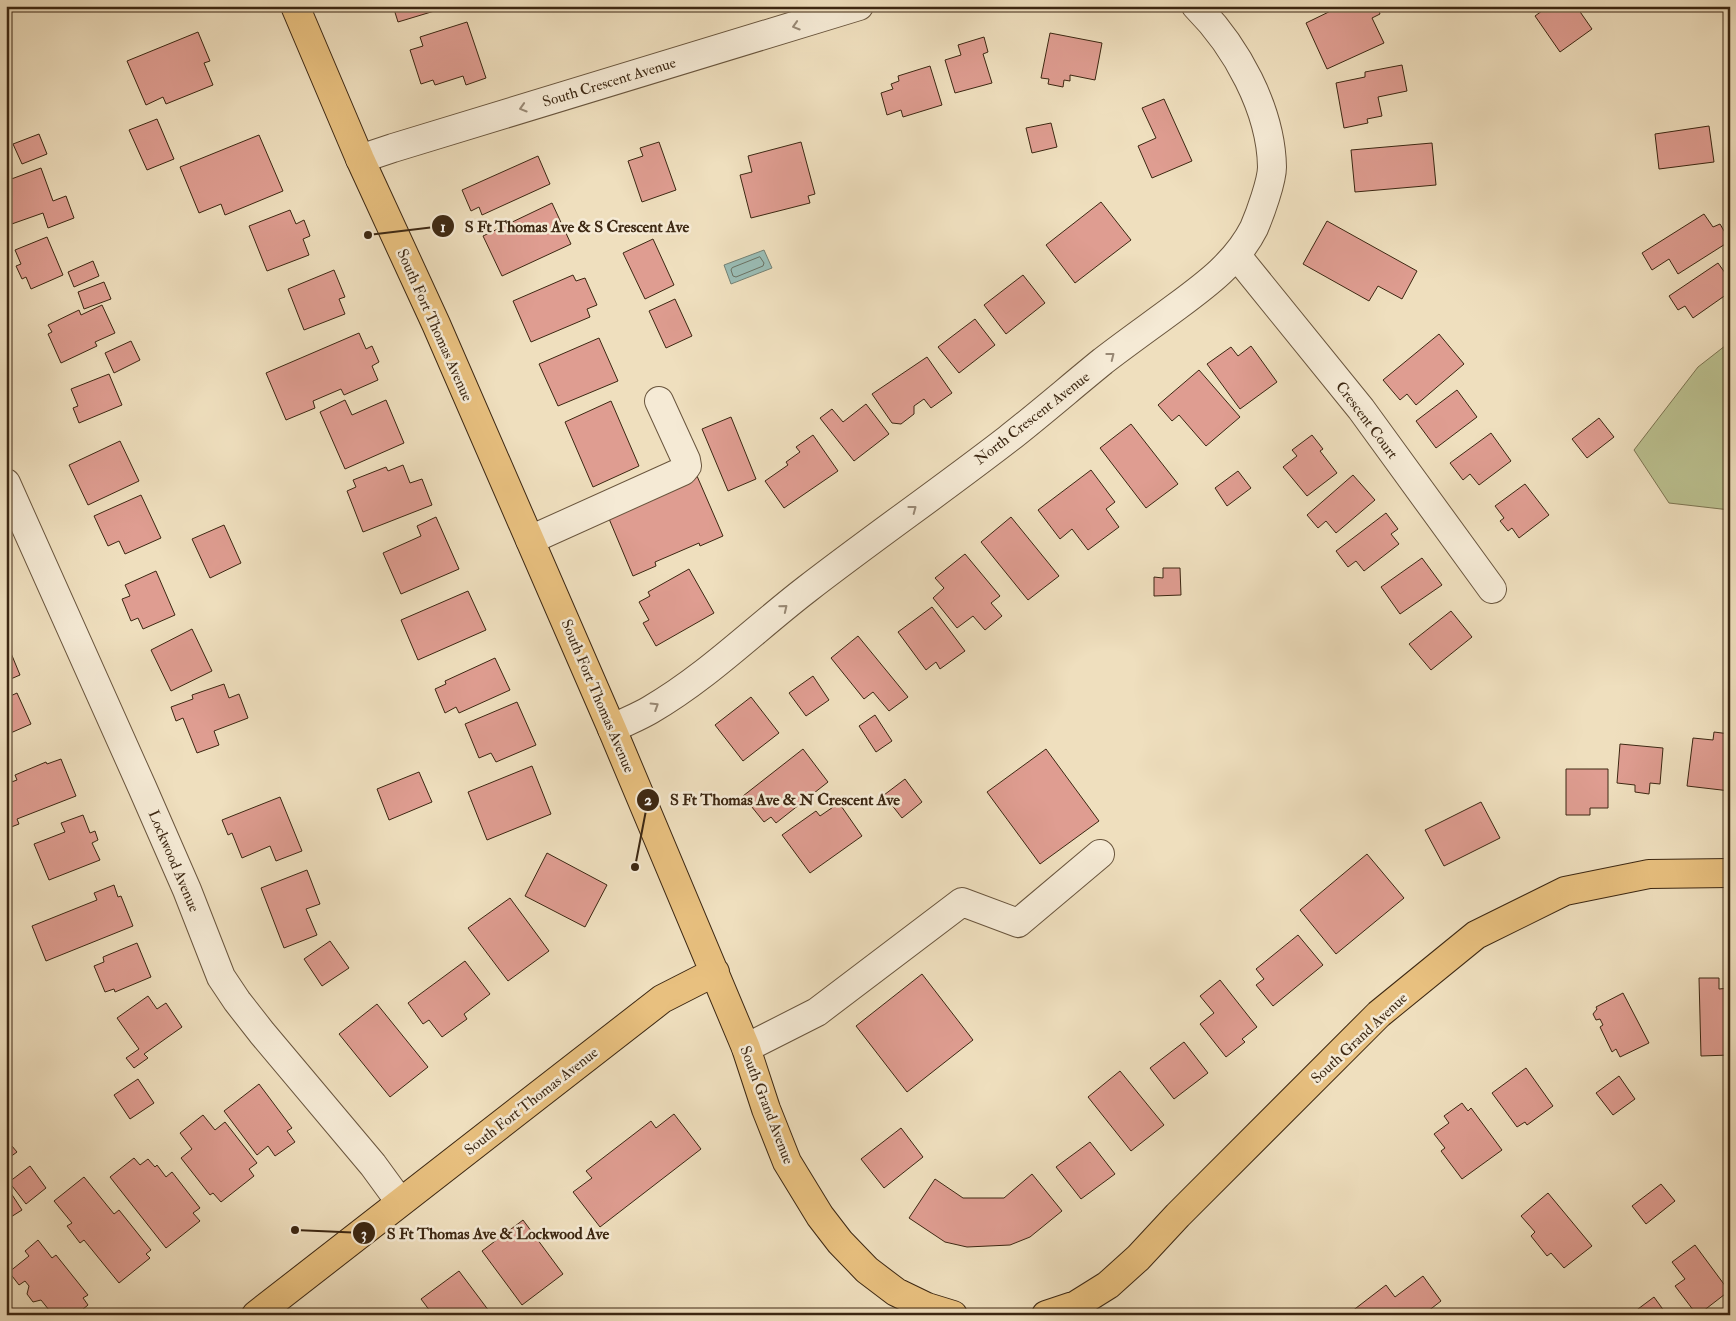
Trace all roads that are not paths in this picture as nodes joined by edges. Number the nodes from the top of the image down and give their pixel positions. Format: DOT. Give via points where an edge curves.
graph roads {
  1 [pos="295,6"];
  2 [pos="859,6"];
  3 [pos="1202,12"];
  4 [pos="360,159"];
  5 [pos="1237,256"];
  6 [pos="659,401"];
  7 [pos="6,483"];
  8 [pos="530,540"];
  9 [pos="1492,589"];
  10 [pos="612,728"];
  11 [pos="1100,854"];
  12 [pos="1730,873"];
  13 [pos="715,972"];
  14 [pos="746,1048"];
  15 [pos="400,1202"];
  16 [pos="256,1315"];
  17 [pos="953,1315"];
  18 [pos="1046,1315"];
  1 -- 4 [label="main road, South Fort Thomas Avenue"];
  2 -- 4 [label="street, South Crescent Avenue, one-way"];
  3 -- 5 [label="street, North Crescent Avenue" via="1245,72 1256,94 1269,139 1272,169 1264,202"];
  4 -- 8 [label="main road, South Fort Thomas Avenue"];
  5 -- 9 [label="street, Crescent Court" via="1361,409"];
  10 -- 5 [label="street, North Crescent Avenue, one-way" via="651,709 697,678 806,590 1193,294"];
  6 -- 8 [label="street" via="687,466"];
  7 -- 15 [label="street, Lockwood Avenue" via="124,745 221,977 262,1033"];
  8 -- 10 [label="main road, South Fort Thomas Avenue"];
  10 -- 13 [label="main road, South Fort Thomas Avenue"];
  11 -- 14 [label="street" via="1018,922 962,902 817,1012"];
  12 -- 18 [label="main road, South Grand Avenue" via="1649,874 1565,891 1476,934 1379,1014 1108,1285 1076,1305"];
  13 -- 14 [label="main road, South Grand Avenue"];
  13 -- 15 [label="main road, South Fort Thomas Avenue" via="662,999"];
  14 -- 17 [label="main road, South Grand Avenue" via="787,1162 840,1242 867,1270 896,1292"];
  15 -- 16 [label="main road, South Fort Thomas Avenue"];
}
